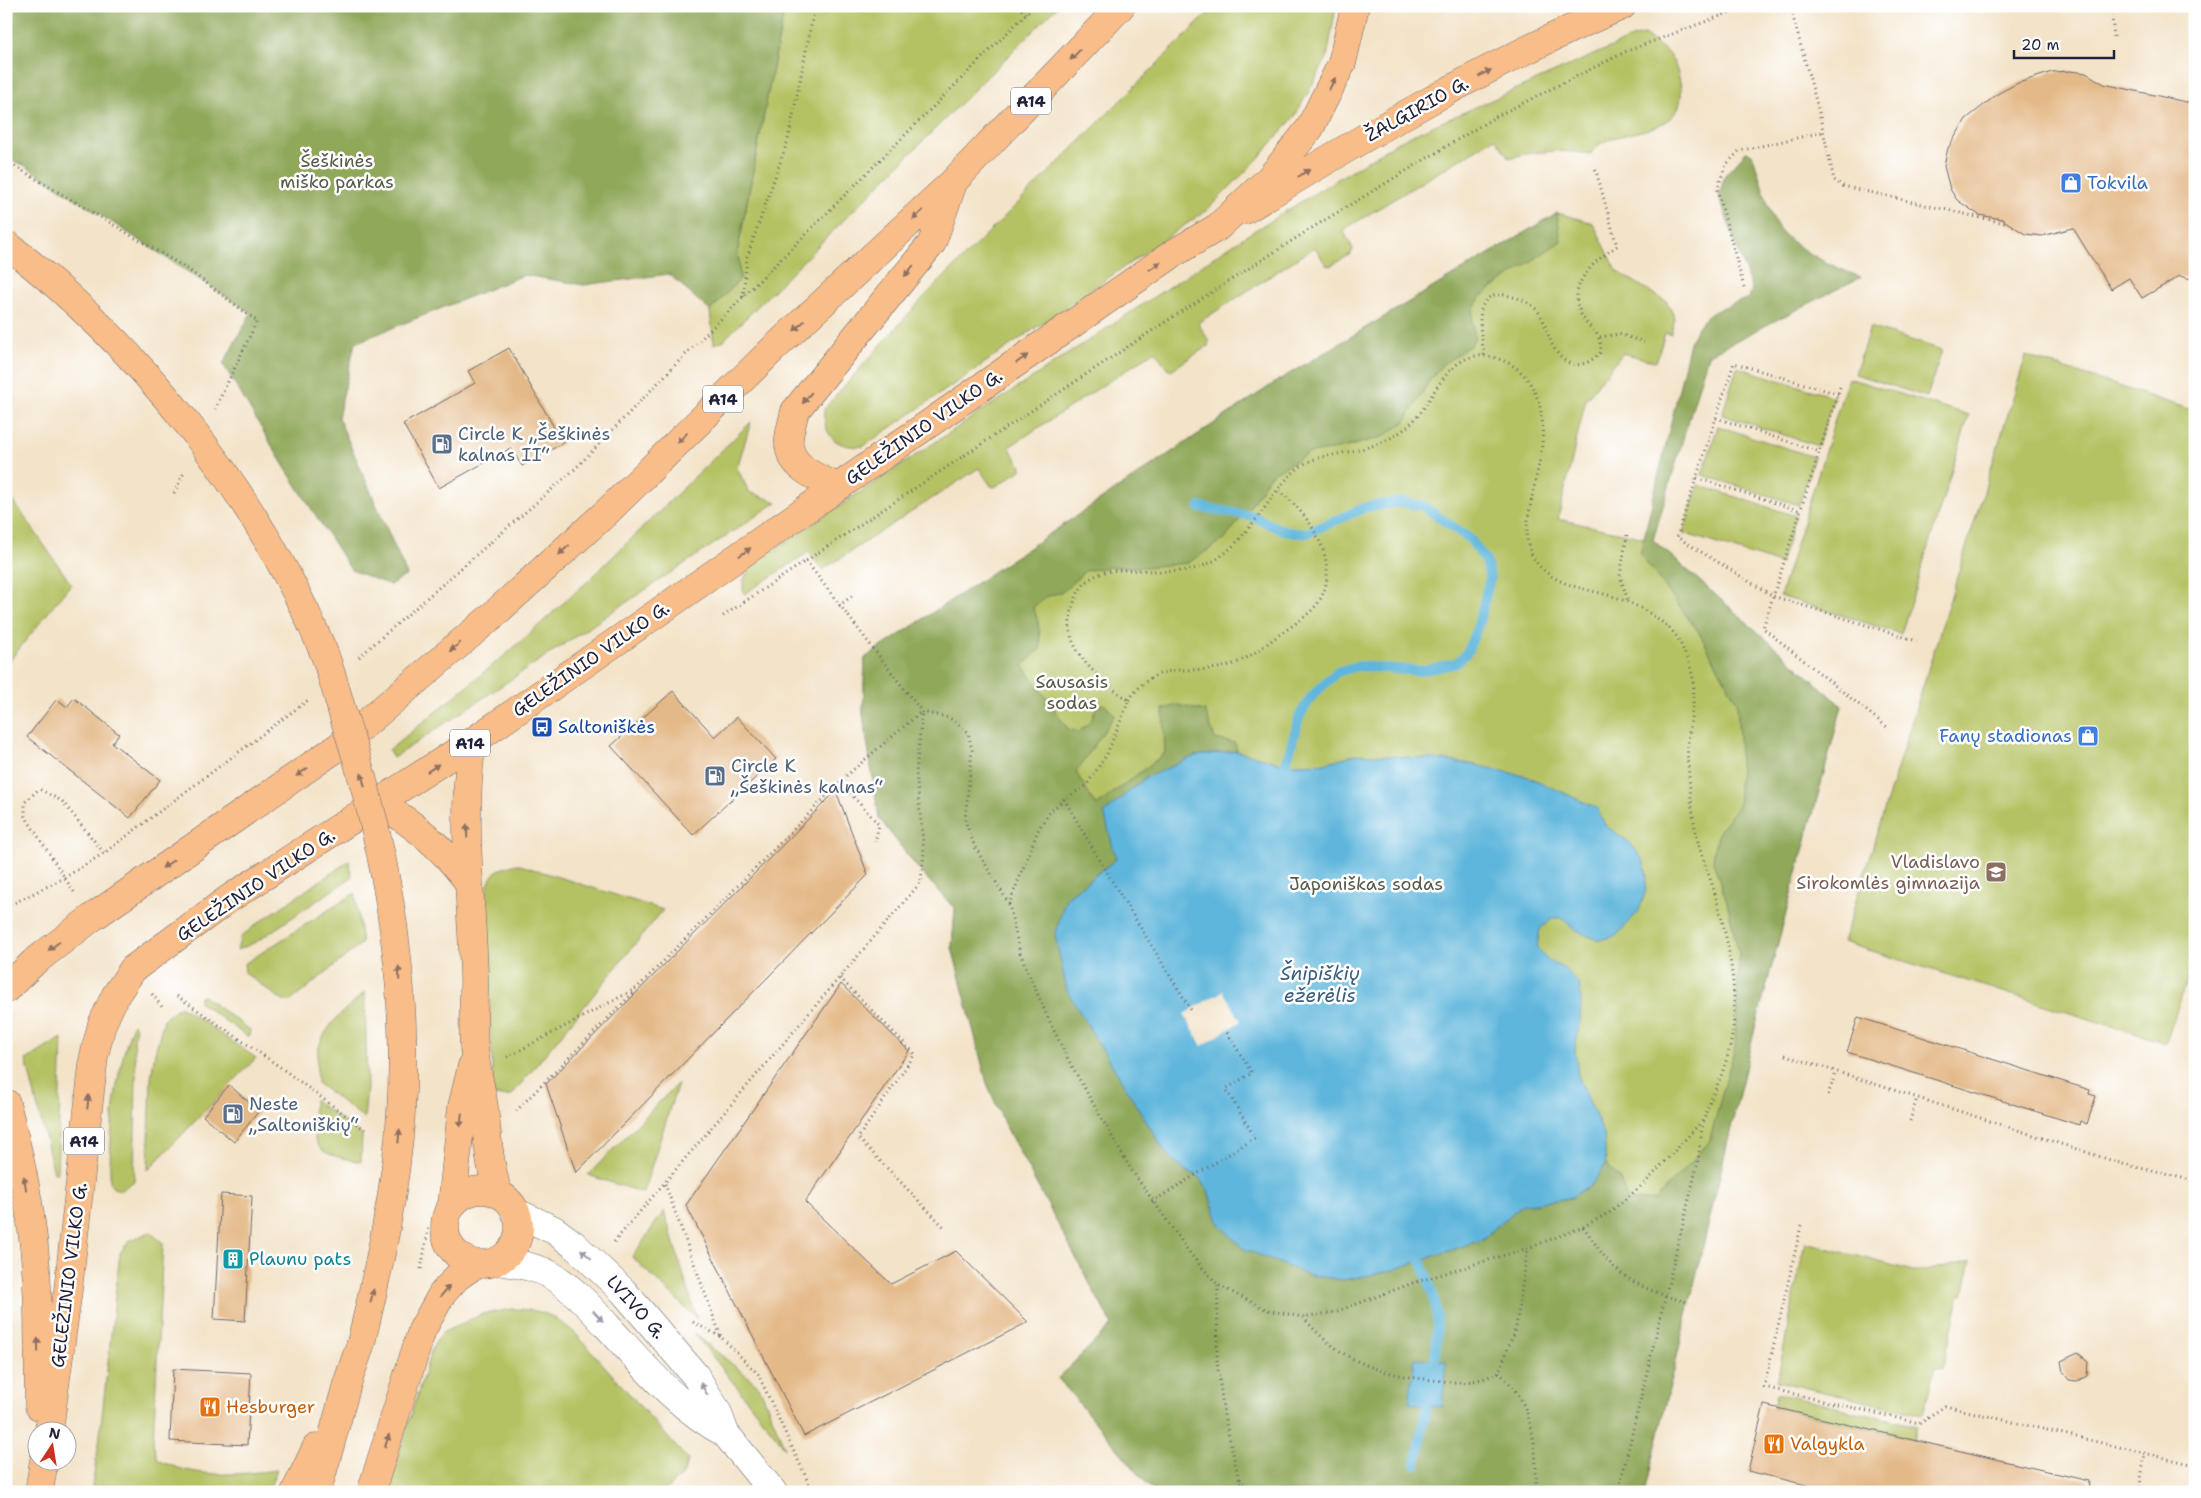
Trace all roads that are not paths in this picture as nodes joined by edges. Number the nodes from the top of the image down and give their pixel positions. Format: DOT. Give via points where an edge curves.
graph roads {
  1 [pos="1121,6"];
  2 [pos="1355,6"];
  3 [pos="1622,6"];
  4 [pos="954,182"];
  5 [pos="1218,227"];
  6 [pos="6,244"];
  7 [pos="838,487"];
  8 [pos="472,742"];
  9 [pos="380,803"];
  10 [pos="467,880"];
  11 [pos="6,989"];
  12 [pos="474,1055"];
  13 [pos="6,1103"];
  14 [pos="507,1203"];
  15 [pos="452,1205"];
  16 [pos="487,1262"];
  17 [pos="347,1384"];
  18 [pos="39,1420"];
  19 [pos="50,1420"];
  20 [pos="725,1433"];
  21 [pos="295,1492"];
  22 [pos="317,1492"];
  23 [pos="371,1492"];
  24 [pos="773,1492"];
  1 -- 4 [label="main road, A14, one-way"];
  5 -- 2 [label="main road, GELEŽINIO VILKO G. / A14, one-way" via="1270,178 1310,128 1342,63"];
  5 -- 3 [label="main road, ŽALGIRIO G., one-way" via="1331,156 1441,95 1568,28"];
  4 -- 7 [label="main road, one-way" via="932,243 796,411 788,439 790,454 806,472"];
  4 -- 11 [label="main road, A14, one-way" via="770,352 609,510 400,695 338,747 93,916 34,962"];
  7 -- 5 [label="main road, GELEŽINIO VILKO G. / A14, one-way" via="1174,253"];
  17 -- 6 [label="main road, one-way, bridge" via="361,1343 385,1240 401,1113 399,963 389,888 362,773 322,649 271,548 231,483 196,435 108,334 53,280"];
  8 -- 7 [label="main road, GELEŽINIO VILKO G. / A14, one-way"];
  9 -- 8 [label="main road, GELEŽINIO VILKO G. / A14, one-way"];
  10 -- 8 [label="main road, one-way" via="467,778"];
  9 -- 10 [label="main road" via="422,830"];
  19 -- 9 [label="main road, GELEŽINIO VILKO G. / A14, one-way" via="94,1056 102,1024 115,996 133,969 230,898"];
  10 -- 12 [label="main road" via="474,973"];
  12 -- 14 [label="main road" via="484,1108 489,1163"];
  12 -- 15 [label="main road, one-way" via="462,1108"];
  18 -- 13 [label="main road, GELEŽINIO VILKO G., one-way" via="32,1230 20,1154"];
  14 -- 15 [label="main road" via="486,1191 462,1194"];
  14 -- 16 [label="main road" via="519,1225 517,1237 513,1247"];
  20 -- 14 [label="street, LVIVO G., one-way" via="717,1411 695,1374 623,1291 573,1244"];
  15 -- 16 [label="main road" via="445,1229 454,1252 464,1260"];
  16 -- 20 [label="street, LVIVO G., one-way" via="518,1263 549,1274 593,1310 666,1390 700,1420"];
  23 -- 16 [label="main road, one-way" via="422,1330 434,1306 457,1277"];
  17 -- 21 [label="main road"];
  17 -- 22 [label="main road"];
  20 -- 24 [label="street, LVIVO G."];
}
